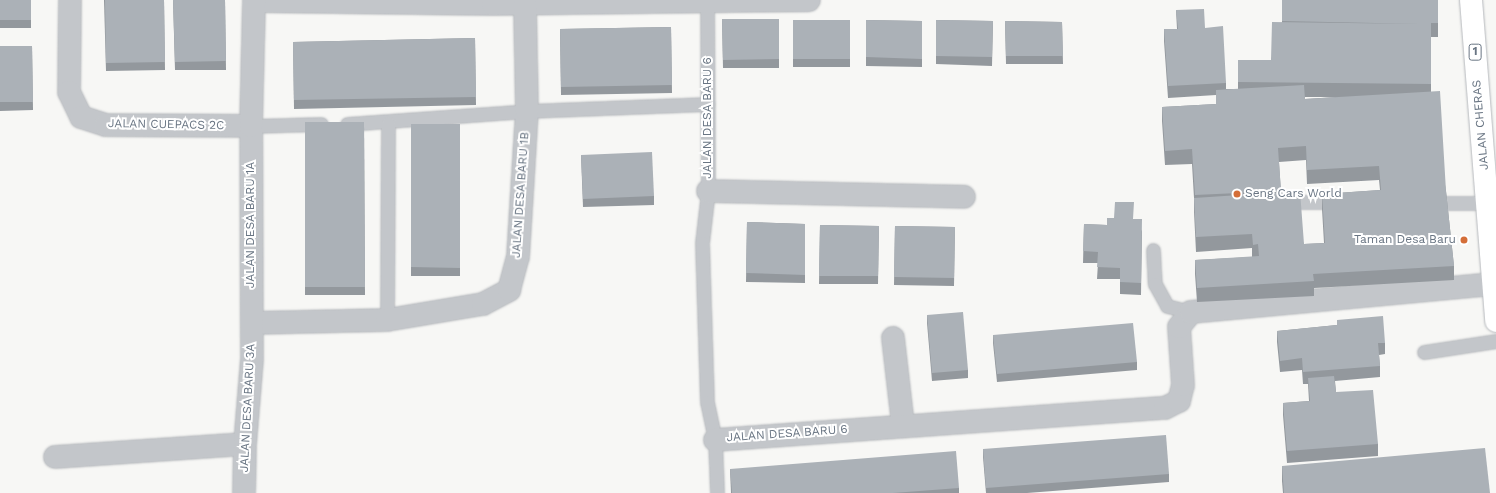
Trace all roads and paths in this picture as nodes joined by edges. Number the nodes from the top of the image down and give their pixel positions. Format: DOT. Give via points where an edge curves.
graph roads {
  1 [pos="70,0"];
  2 [pos="254,0"];
  3 [pos="809,0"];
  4 [pos="1470,0"];
  5 [pos="707,1"];
  6 [pos="493,2"];
  7 [pos="525,4"];
  8 [pos="708,104"];
  9 [pos="527,111"];
  10 [pos="388,122"];
  11 [pos="251,126"];
  12 [pos="708,191"];
  13 [pos="964,197"];
  14 [pos="1290,202"];
  15 [pos="1353,202"];
  16 [pos="1416,203"];
  17 [pos="1487,203"];
  18 [pos="1153,250"];
  19 [pos="1493,284"];
  20 [pos="1191,312"];
  21 [pos="387,320"];
  22 [pos="1496,321"];
  23 [pos="252,323"];
  24 [pos="892,338"];
  25 [pos="1496,341"];
  26 [pos="1424,352"];
  27 [pos="903,425"];
  28 [pos="715,440"];
  29 [pos="245,444"];
  30 [pos="55,457"];
  31 [pos="244,493"];
  32 [pos="717,493"];
  1 -- 11 [label="street, JALAN CUEPACS 2C" via="68,92 82,117 106,125"];
  2 -- 6 [label="street"];
  2 -- 11 [label="street, JALAN DESA BARU 1A"];
  3 -- 5 [label="street"];
  4 -- 17 [label="main road, JALAN CHERAS / 1"];
  5 -- 7 [label="street"];
  5 -- 8 [label="lane, JALAN DESA BARU 6"];
  6 -- 7 [label="street"];
  7 -- 9 [label="street, JALAN DESA BARU 1B"];
  8 -- 9 [label="lane"];
  8 -- 12 [label="lane, JALAN DESA BARU 6"];
  9 -- 10 [label="lane"];
  9 -- 21 [label="street, JALAN DESA BARU 1B" via="518,258 509,290 484,304"];
  10 -- 11 [label="lane"];
  10 -- 21 [label="lane"];
  11 -- 23 [label="street, JALAN DESA BARU 1A"];
  12 -- 13 [label="street"];
  12 -- 28 [label="lane, JALAN DESA BARU 6" via="702,243 707,402"];
  14 -- 15 [label="lane"];
  16 -- 17 [label="lane"];
  17 -- 19 [label="main road, JALAN CHERAS / 1"];
  18 -- 20 [label="lane" via="1155,284 1166,306"];
  19 -- 20 [label="street"];
  19 -- 22 [label="main road, JALAN CHERAS / 1"];
  20 -- 27 [label="street, JALAN DESA BARU 6" via="1179,327 1183,385 1179,401 1165,408"];
  21 -- 23 [label="street, JALAN DESA BARU 1B"];
  23 -- 29 [label="street, JALAN DESA BARU 3A" via="252,358"];
  24 -- 27 [label="street"];
  25 -- 26 [label="lane"];
  27 -- 28 [label="street, JALAN DESA BARU 6"];
  28 -- 32 [label="lane"];
  29 -- 30 [label="street"];
  29 -- 31 [label="street, JALAN DESA BARU 3A"];
}
